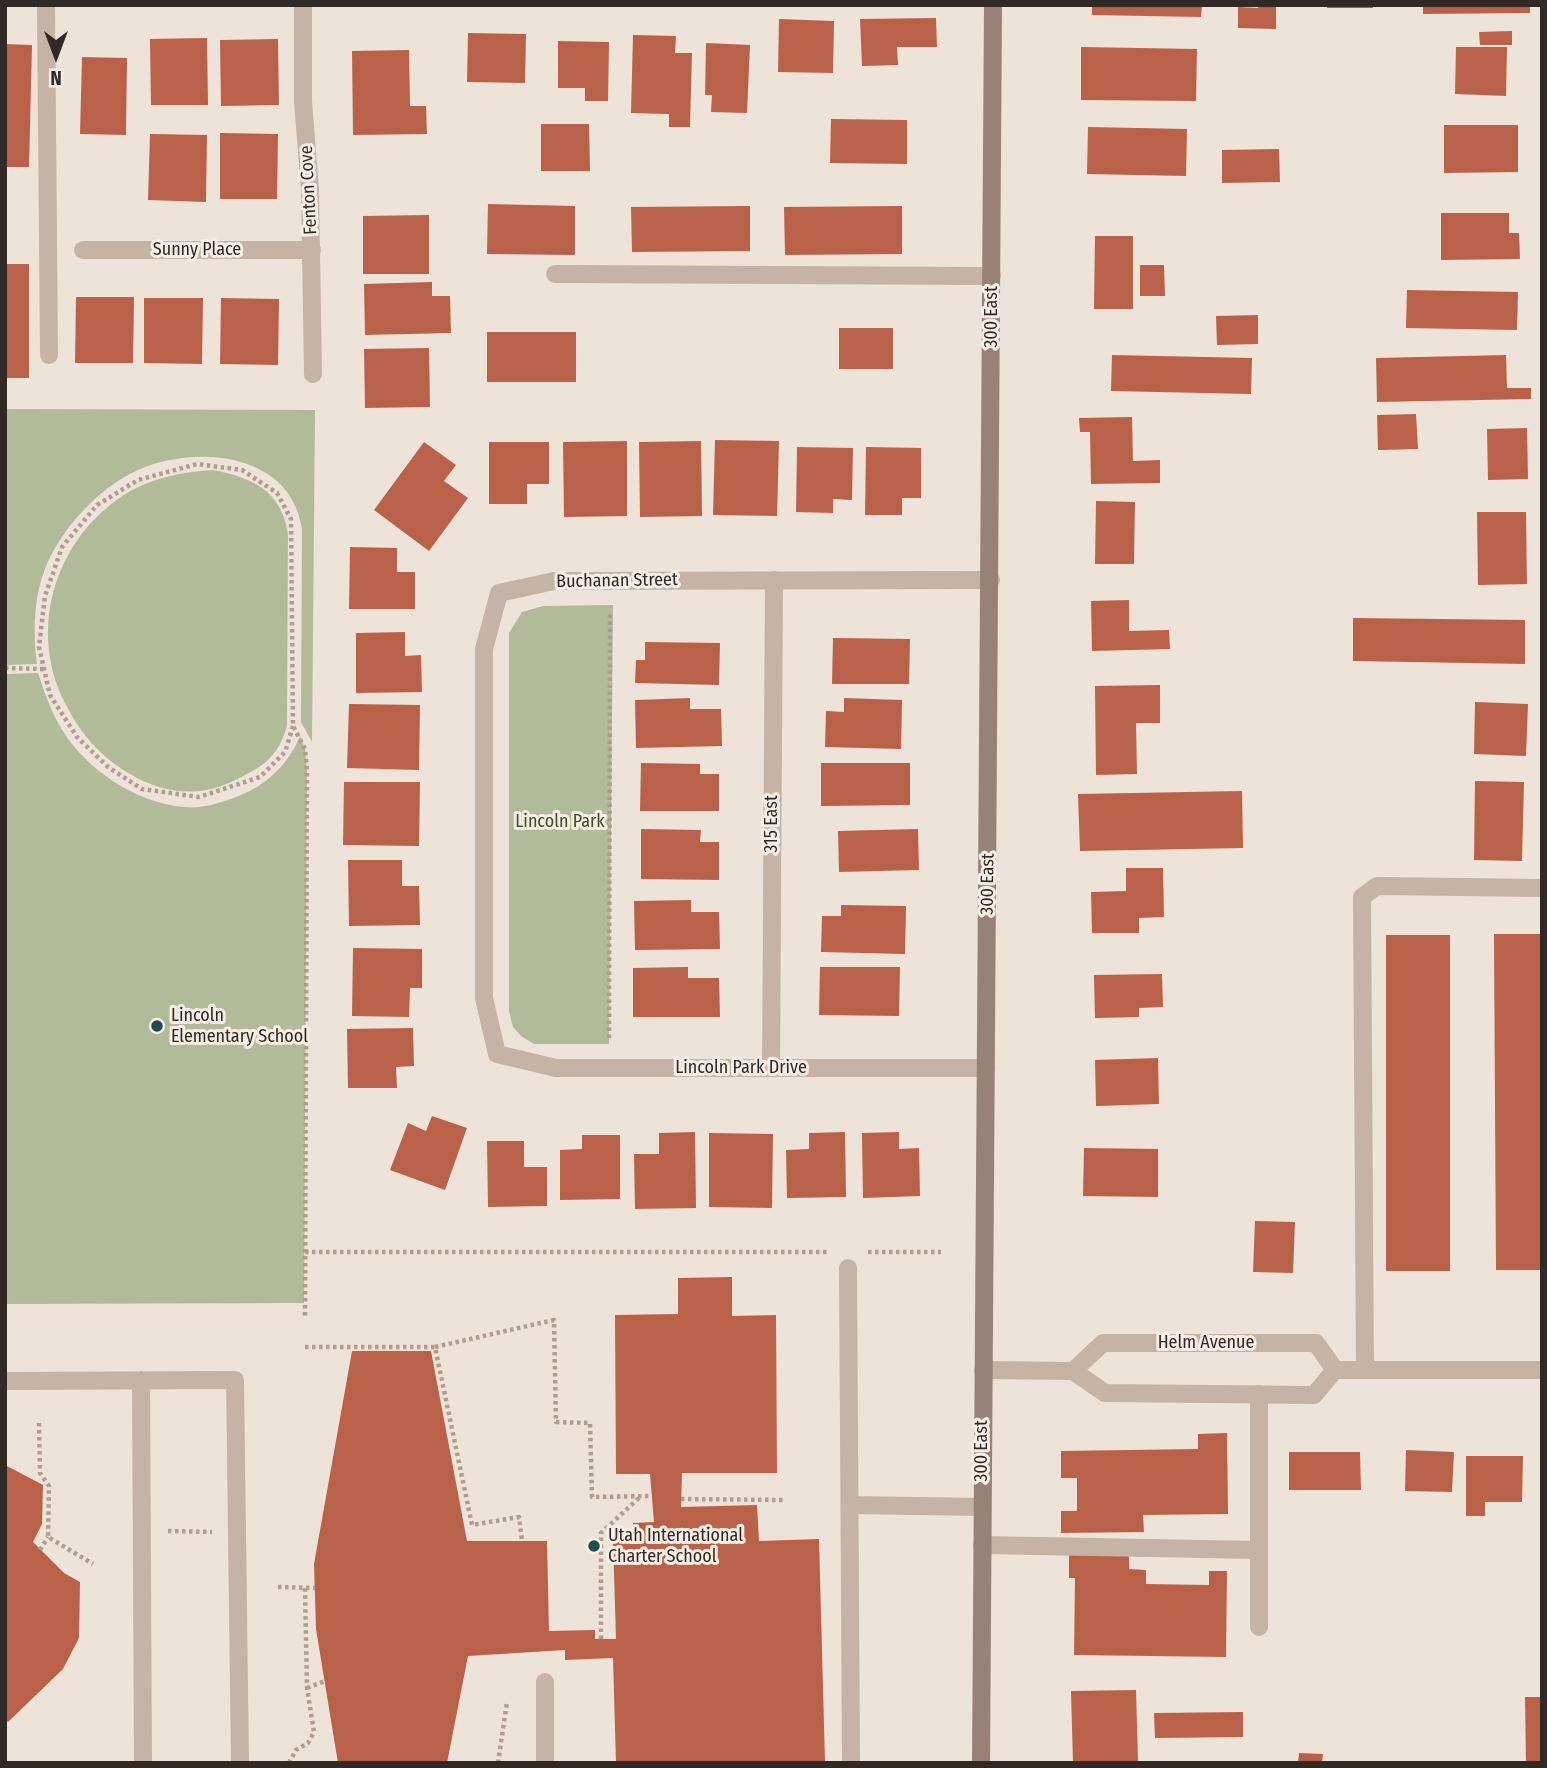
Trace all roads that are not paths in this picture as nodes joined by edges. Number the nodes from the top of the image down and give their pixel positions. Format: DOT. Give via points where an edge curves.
graph roads {
  1 [pos="46,5"];
  2 [pos="303,5"];
  3 [pos="993,5"];
  4 [pos="83,250"];
  5 [pos="312,250"];
  6 [pos="555,274"];
  7 [pos="992,276"];
  8 [pos="49,355"];
  9 [pos="313,374"];
  10 [pos="774,580"];
  11 [pos="991,580"];
  12 [pos="1542,888"];
  13 [pos="497,1054"];
  14 [pos="771,1068"];
  15 [pos="986,1068"];
  16 [pos="848,1268"];
  17 [pos="983,1370"];
  18 [pos="1335,1370"];
  19 [pos="1365,1370"];
  20 [pos="1542,1370"];
  21 [pos="1073,1371"];
  22 [pos="141,1380"];
  23 [pos="5,1381"];
  24 [pos="1259,1394"];
  25 [pos="850,1505"];
  26 [pos="982,1507"];
  27 [pos="982,1545"];
  28 [pos="1259,1549"];
  29 [pos="1259,1627"];
  30 [pos="545,1682"];
  31 [pos="144,1763"];
  32 [pos="240,1763"];
  33 [pos="545,1763"];
  34 [pos="852,1763"];
  35 [pos="981,1763"];
  1 -- 8 [label="street"];
  2 -- 5 [label="street, Fenton Cove" via="303,101"];
  3 -- 7 [label="street, 300 East"];
  4 -- 5 [label="street, Sunny Place"];
  5 -- 9 [label="street, Fenton Cove"];
  6 -- 7 [label="street"];
  7 -- 11 [label="street, 300 East"];
  10 -- 11 [label="street, Buchanan Street"];
  10 -- 13 [label="street, Buchanan Street" via="554,581 499,593 484,649 484,998"];
  10 -- 14 [label="street, 315 East"];
  11 -- 15 [label="street, 300 East"];
  12 -- 19 [label="street" via="1377,886 1362,897"];
  13 -- 14 [label="street, Lincoln Park Drive" via="556,1068"];
  14 -- 15 [label="street, Lincoln Park Drive"];
  15 -- 17 [label="street, 300 East"];
  16 -- 25 [label="street"];
  17 -- 21 [label="street"];
  17 -- 26 [label="street, 300 East"];
  18 -- 19 [label="street"];
  18 -- 21 [label="street, Helm Avenue" via="1316,1343 1103,1343"];
  18 -- 24 [label="street" via="1314,1395"];
  19 -- 20 [label="street"];
  21 -- 24 [label="street" via="1105,1393"];
  22 -- 23 [label="street"];
  22 -- 31 [label="street"];
  22 -- 32 [label="street" via="235,1380"];
  24 -- 28 [label="street"];
  25 -- 26 [label="street"];
  25 -- 34 [label="street"];
  26 -- 27 [label="street, 300 East"];
  27 -- 28 [label="street"];
  27 -- 35 [label="street, 300 East"];
  28 -- 29 [label="street"];
  30 -- 33 [label="street"];
}
